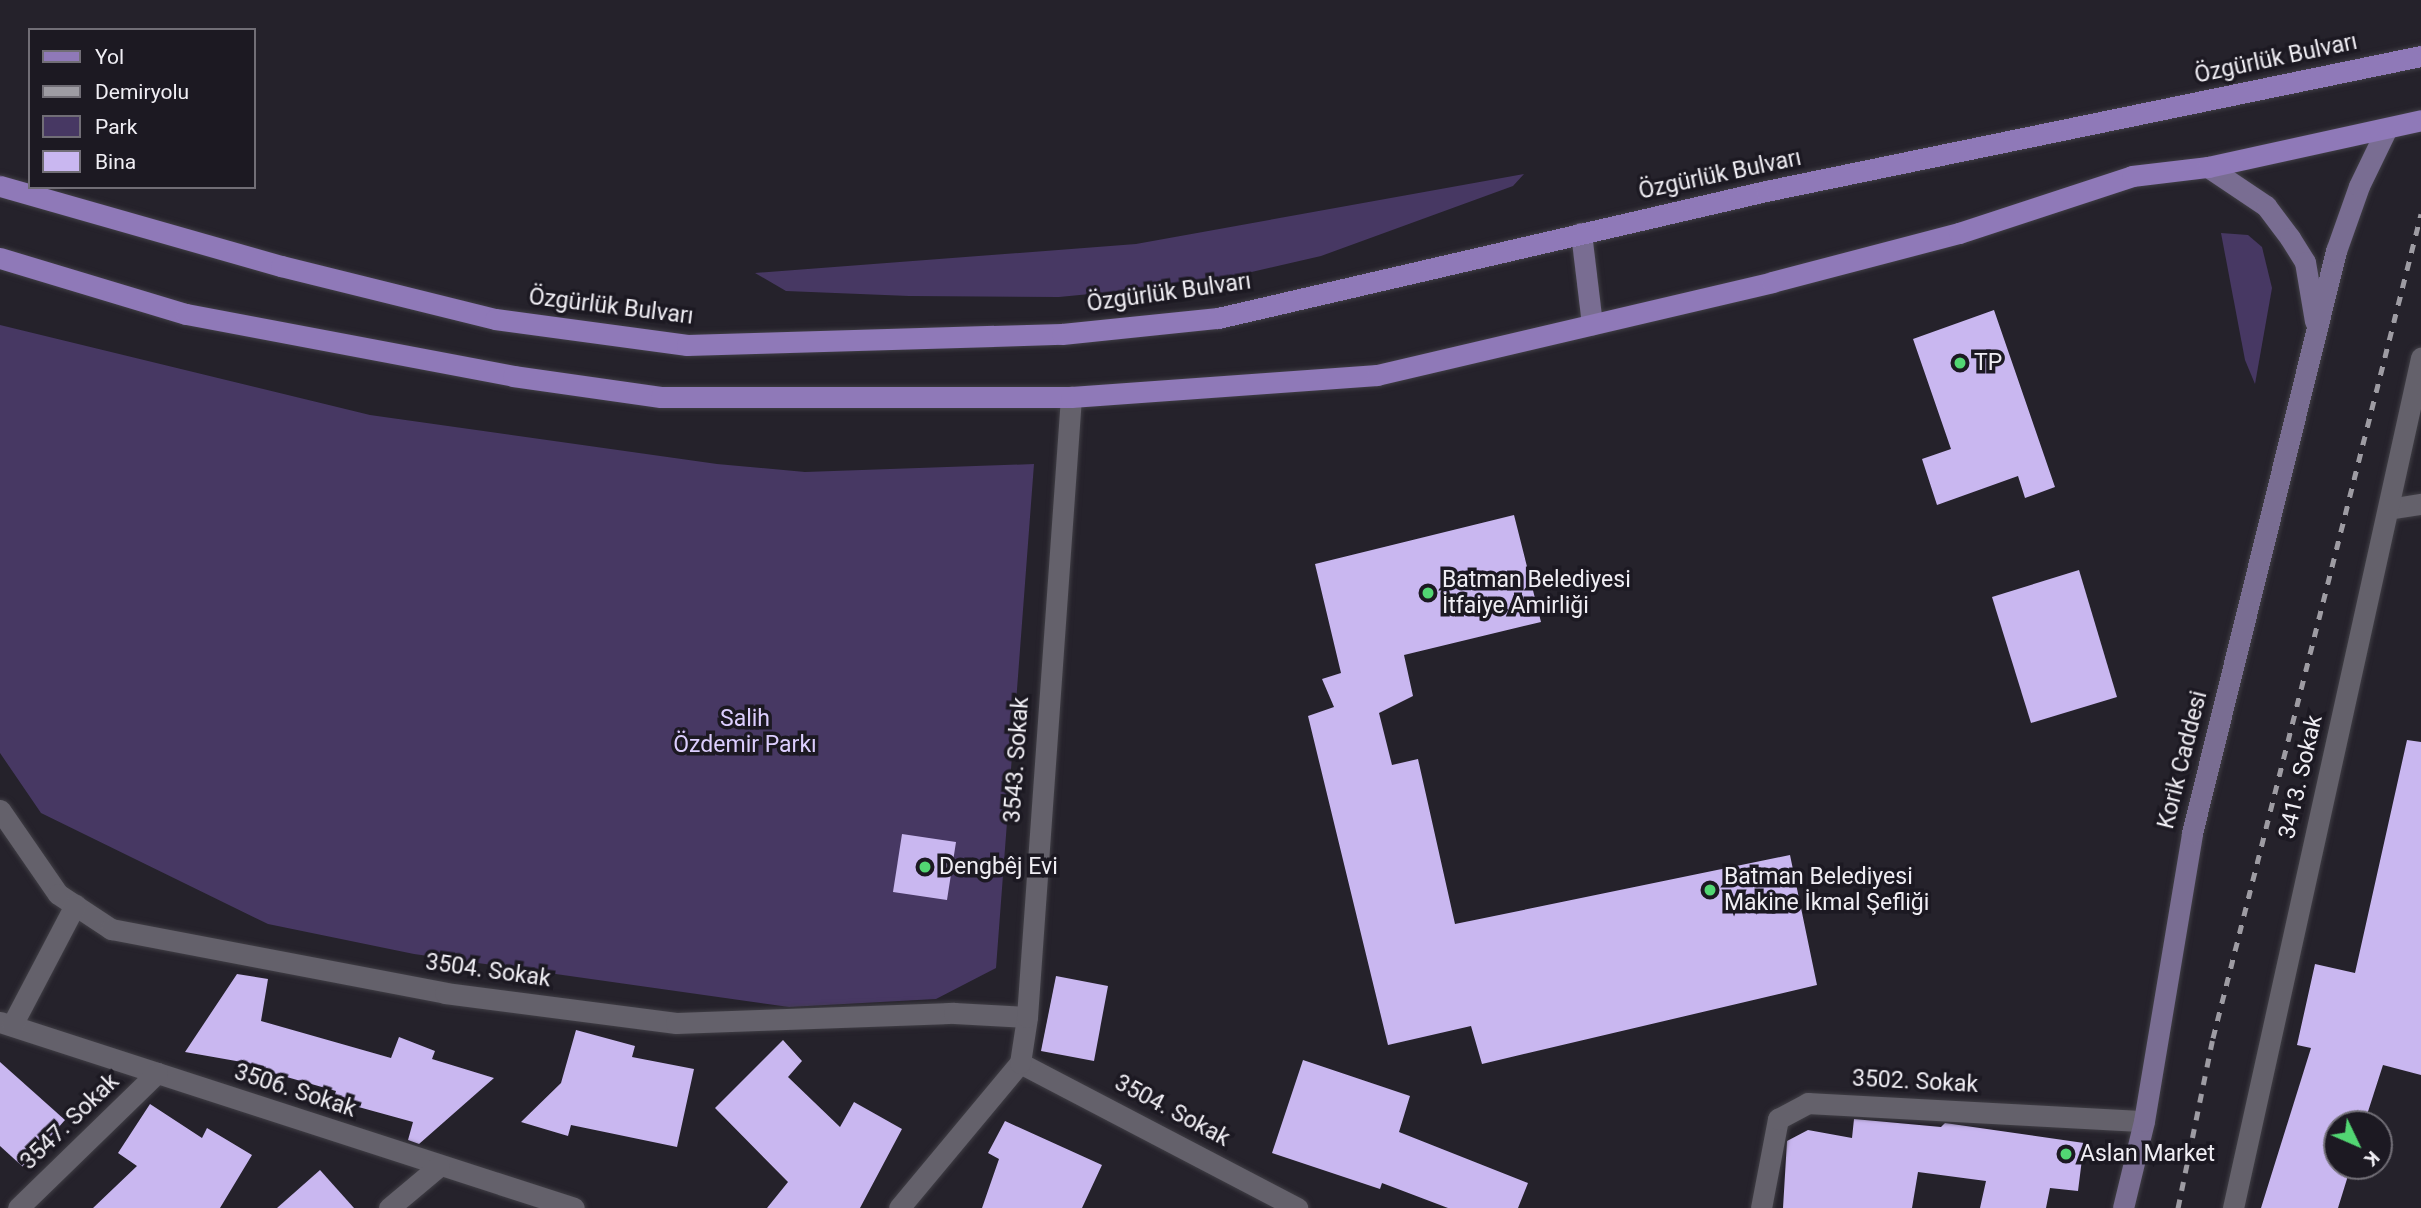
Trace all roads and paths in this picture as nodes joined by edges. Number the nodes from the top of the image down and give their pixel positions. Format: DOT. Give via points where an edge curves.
graph roads {
  1 [pos="2421,56"];
  2 [pos="2421,120"];
  3 [pos="2387,128"];
  4 [pos="2208,167"];
  5 [pos="0,186"];
  6 [pos="1581,233"];
  7 [pos="0,258"];
  8 [pos="1592,324"];
  9 [pos="2317,330"];
  10 [pos="2421,358"];
  11 [pos="1071,397"];
  12 [pos="2421,504"];
  13 [pos="2388,509"];
  14 [pos="0,810"];
  15 [pos="75,905"];
  16 [pos="1027,1017"];
  17 [pos="6,1024"];
  18 [pos="1020,1063"];
  19 [pos="158,1073"];
  20 [pos="2144,1121"];
  21 [pos="439,1166"];
  22 [pos="18,1208"];
  23 [pos="389,1208"];
  24 [pos="574,1208"];
  25 [pos="899,1208"];
  26 [pos="1297,1208"];
  27 [pos="1761,1208"];
  28 [pos="2123,1208"];
  29 [pos="2233,1208"];
  1 -- 6 [label="main road, Özgürlük Bulvarı"];
  2 -- 3 [label="main road"];
  3 -- 4 [label="main road"];
  3 -- 9 [label="main road, Korik Caddesi" via="2336,251"];
  4 -- 8 [label="main road" via="2132,176 1959,233"];
  4 -- 9 [label="main road, Korik Caddesi" via="2266,206 2290,238 2305,262"];
  5 -- 6 [label="main road, Özgürlük Bulvarı" via="281,266 495,319 687,345 1062,334 1218,318"];
  6 -- 8 [label="main road"];
  7 -- 11 [label="main road" via="186,314 513,376 648,395"];
  8 -- 11 [label="main road" via="1377,374"];
  9 -- 20 [label="main road, Korik Caddesi" via="2192,833"];
  10 -- 13 [label="street, 3413. Sokak"];
  11 -- 16 [label="street, 3543. Sokak"];
  12 -- 13 [label="street"];
  13 -- 29 [label="street, 3413. Sokak"];
  14 -- 15 [label="street, 3504. Sokak" via="58,894"];
  15 -- 16 [label="street, 3504. Sokak" via="111,929 445,993 676,1023 954,1013"];
  15 -- 17 [label="street"];
  16 -- 18 [label="street, 3543. Sokak"];
  17 -- 19 [label="street, 3506. Sokak"];
  18 -- 25 [label="street"];
  18 -- 26 [label="street, 3504. Sokak"];
  19 -- 21 [label="street, 3506. Sokak"];
  19 -- 22 [label="street, 3547. Sokak"];
  20 -- 27 [label="street, 3502. Sokak" via="1808,1102 1778,1119"];
  20 -- 28 [label="main road, Korik Caddesi"];
  21 -- 23 [label="street"];
  21 -- 24 [label="street, 3506. Sokak"];
}
